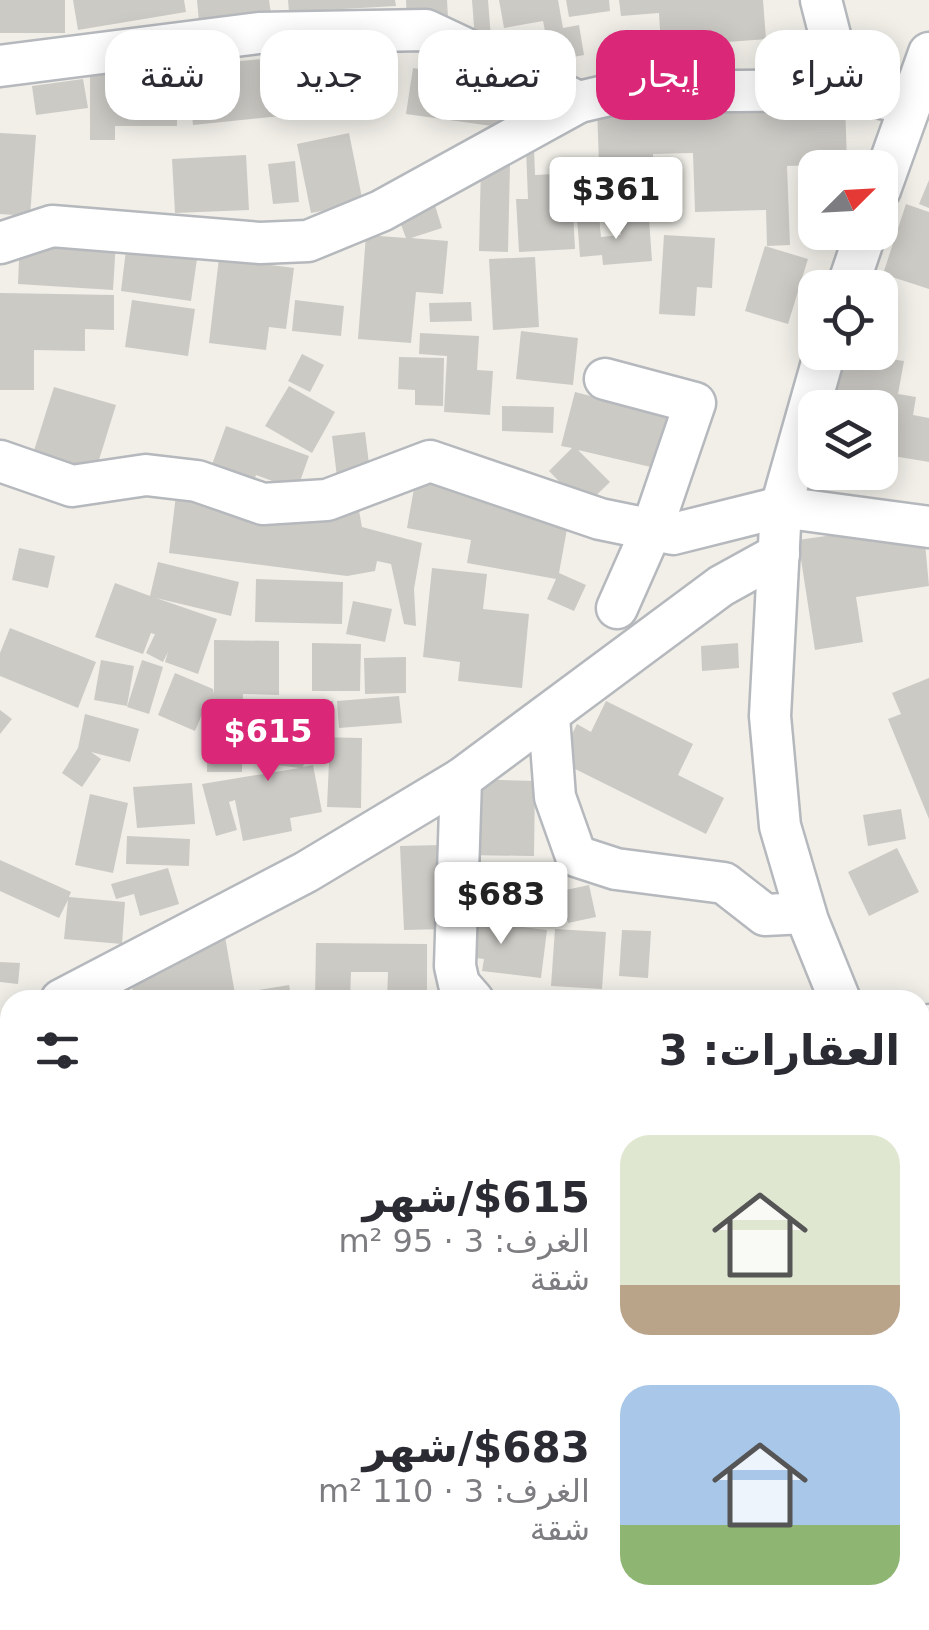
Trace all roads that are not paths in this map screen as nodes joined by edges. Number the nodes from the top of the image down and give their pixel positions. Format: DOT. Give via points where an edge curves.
graph roads {
  1 [pos="821,0"];
  2 [pos="829,30"];
  3 [pos="929,52"];
  4 [pos="0,66"];
  5 [pos="755,91"];
  6 [pos="579,102"];
  7 [pos="900,102"];
  8 [pos="909,104"];
  9 [pos="893,150"];
  10 [pos="0,243"];
  11 [pos="820,370"];
  12 [pos="606,378"];
  13 [pos="0,461"];
  14 [pos="782,507"];
  15 [pos="929,527"];
  16 [pos="652,530"];
  17 [pos="779,554"];
  18 [pos="617,608"];
  19 [pos="549,717"];
  20 [pos="462,779"];
  21 [pos="805,913"];
  22 [pos="80,990"];
  23 [pos="464,990"];
  24 [pos="836,990"];
  1 -- 2 [label="street"];
  3 -- 8 [label="street"];
  4 -- 6 [label="street" via="259,34 426,30"];
  5 -- 6 [label="street" via="622,92"];
  6 -- 10 [label="street" via="381,211 308,240 260,243 52,226"];
  7 -- 8 [label="street"];
  8 -- 9 [label="street"];
  11 -- 14 [label="street"];
  12 -- 16 [label="street" via="694,403"];
  13 -- 16 [label="street" via="72,486 146,475 197,481 262,504 327,500 430,461"];
  14 -- 15 [label="street"];
  14 -- 16 [label="street" via="673,534"];
  14 -- 17 [label="street"];
  16 -- 18 [label="street"];
  17 -- 19 [label="street" via="721,586"];
  17 -- 21 [label="street" via="770,716 780,826"];
  19 -- 20 [label="street"];
  19 -- 21 [label="street" via="556,797 576,856 616,869 724,883 766,915"];
  20 -- 22 [label="street" via="306,872"];
  20 -- 23 [label="street" via="456,966"];
  21 -- 24 [label="street"];
}
